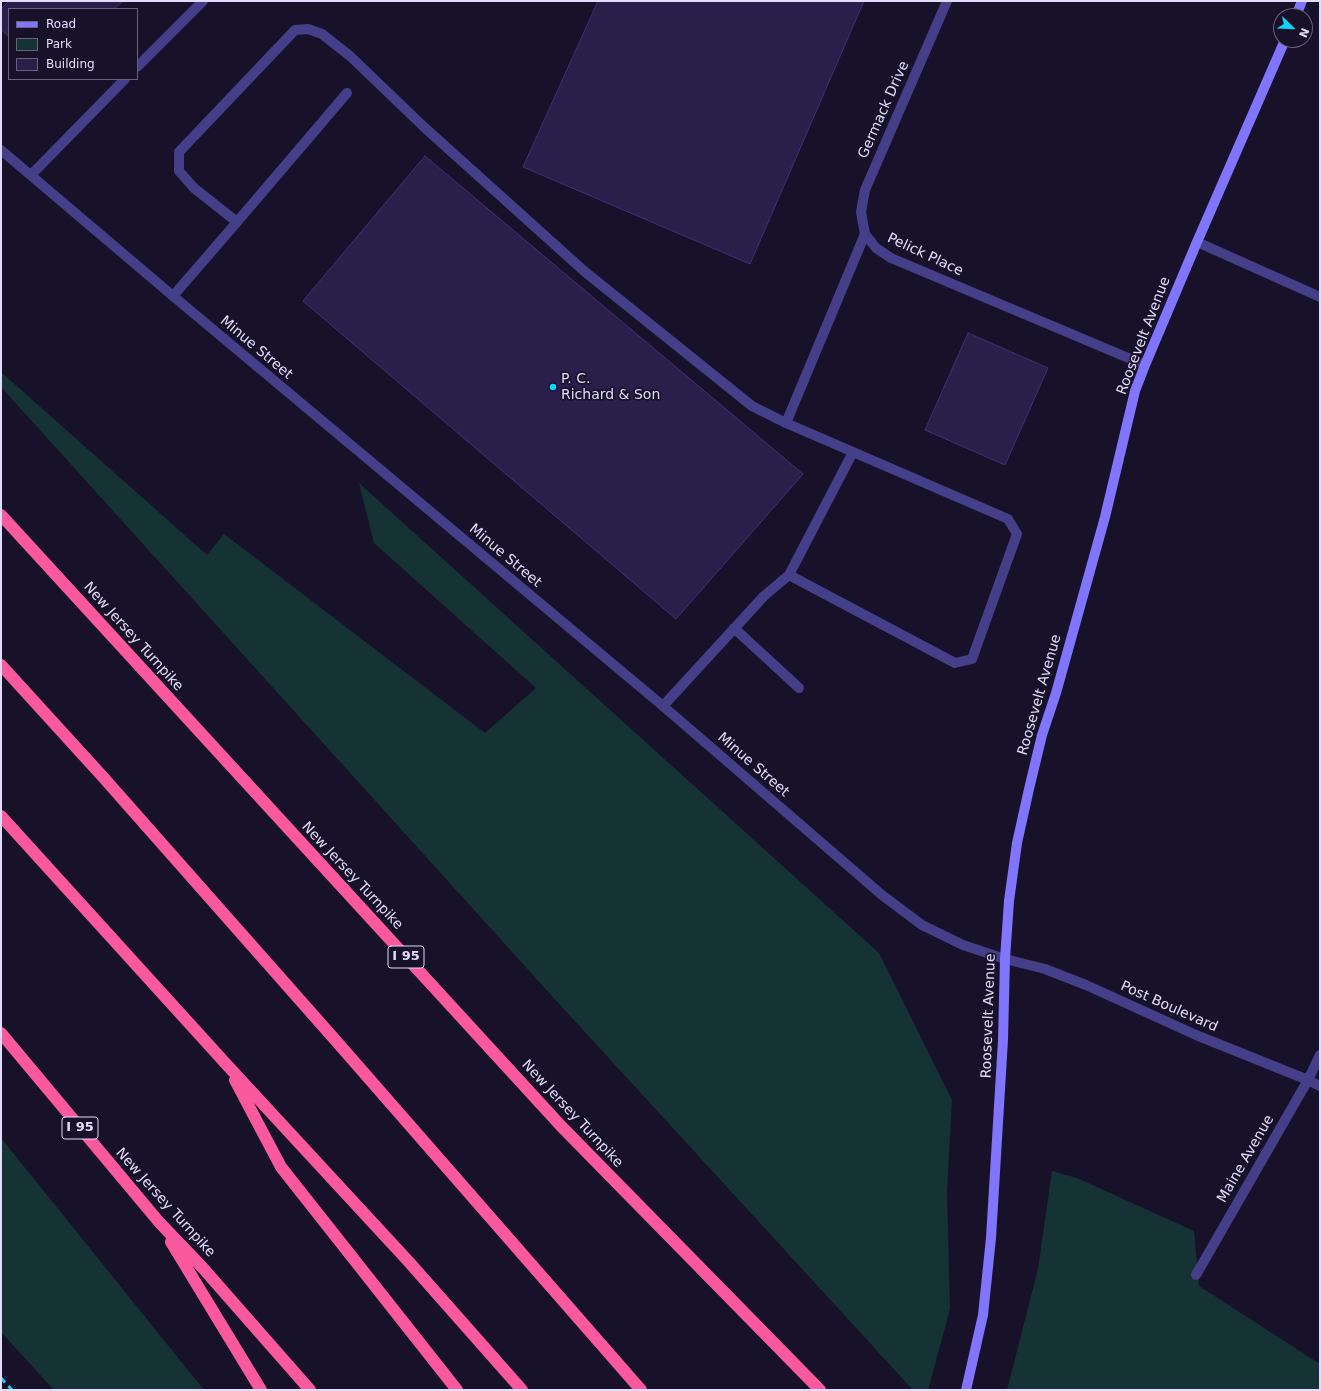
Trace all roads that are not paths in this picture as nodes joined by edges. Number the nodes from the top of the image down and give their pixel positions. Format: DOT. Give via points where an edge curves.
graph roads {
  1 [pos="204,1"];
  2 [pos="947,1"];
  3 [pos="1282,48"];
  4 [pos="138,66"];
  5 [pos="124,80"];
  6 [pos="347,93"];
  7 [pos="1,150"];
  8 [pos="31,175"];
  9 [pos="237,222"];
  10 [pos="865,234"];
  11 [pos="1197,242"];
  12 [pos="173,296"];
  13 [pos="1320,297"];
  14 [pos="1145,364"];
  15 [pos="786,423"];
  16 [pos="853,452"];
  17 [pos="1,515"];
  18 [pos="789,575"];
  19 [pos="734,628"];
  20 [pos="1,665"];
  21 [pos="799,688"];
  22 [pos="663,706"];
  23 [pos="1,816"];
  24 [pos="1005,959"];
  25 [pos="1,1033"];
  26 [pos="1320,1055"];
  27 [pos="227,1065"];
  28 [pos="1308,1080"];
  29 [pos="1320,1086"];
  30 [pos="159,1222"];
  31 [pos="1196,1275"];
  32 [pos="261,1390"];
  33 [pos="310,1390"];
  34 [pos="457,1390"];
  35 [pos="522,1390"];
  36 [pos="641,1390"];
  37 [pos="820,1390"];
  38 [pos="966,1390"];
  1 -- 4 [label="street"];
  2 -- 10 [label="street, Germack Drive" via="865,190 861,212"];
  3 -- 11 [label="main road, Roosevelt Avenue"];
  5 -- 8 [label="street"];
  6 -- 9 [label="street"];
  7 -- 8 [label="street, Minue Street"];
  8 -- 12 [label="street, Minue Street"];
  9 -- 12 [label="street"];
  9 -- 15 [label="street" via="194,188 179,171 179,152 295,30 308,29 322,34 350,56 424,127 584,271 752,406"];
  10 -- 14 [label="street, Pelick Place" via="876,248 891,258"];
  10 -- 15 [label="street"];
  11 -- 13 [label="street"];
  11 -- 14 [label="main road, Roosevelt Avenue"];
  12 -- 22 [label="street, Minue Street"];
  14 -- 24 [label="main road, Roosevelt Avenue" via="1135,391 1105,516 1031,781 1016,849"];
  15 -- 16 [label="street"];
  16 -- 18 [label="street"];
  16 -- 18 [label="street" via="1008,519 1016,534 972,659 955,663"];
  17 -- 37 [label="highway, New Jersey Turnpike / I 95" via="562,1126"];
  18 -- 19 [label="street" via="764,596"];
  19 -- 21 [label="street"];
  19 -- 22 [label="street"];
  20 -- 36 [label="highway" via="103,776"];
  22 -- 24 [label="street, Minue Street" via="882,895 922,925 963,945"];
  23 -- 27 [label="highway"];
  24 -- 28 [label="street, Post Boulevard" via="1045,969 1086,985 1196,1035"];
  24 -- 38 [label="main road, Roosevelt Avenue" via="991,1238 983,1315"];
  25 -- 30 [label="highway, New Jersey Turnpike / I 95"];
  26 -- 28 [label="street, Maine Avenue"];
  27 -- 34 [label="highway" via="281,1167"];
  27 -- 35 [label="highway" via="409,1262"];
  28 -- 29 [label="street, Post Boulevard"];
  28 -- 31 [label="street, Maine Avenue"];
  30 -- 32 [label="highway"];
  30 -- 33 [label="highway, New Jersey Turnpike / I 95"];
}
